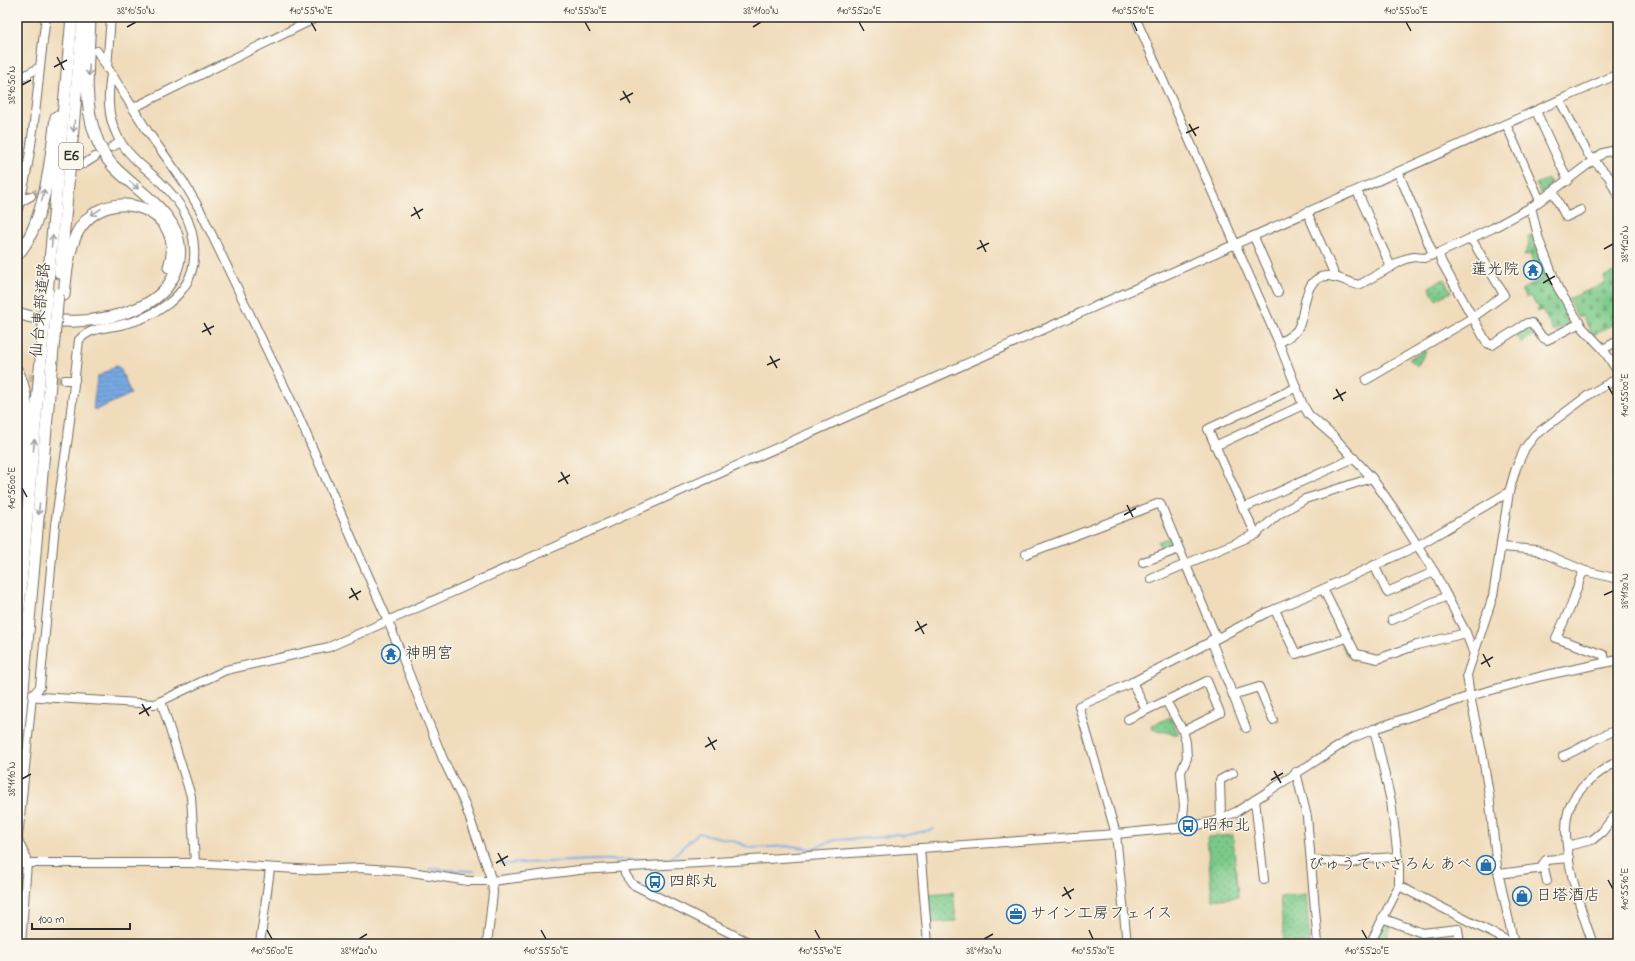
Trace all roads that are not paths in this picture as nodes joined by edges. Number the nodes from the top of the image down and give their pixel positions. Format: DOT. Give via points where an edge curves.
graph roads {
  1 [pos="46,17"];
  2 [pos="68,17"];
  3 [pos="72,17"];
  4 [pos="83,17"];
  5 [pos="90,17"];
  6 [pos="111,17"];
  7 [pos="318,17"];
  8 [pos="1134,17"];
  9 [pos="97,50"];
  10 [pos="40,66"];
  11 [pos="109,71"];
  12 [pos="1618,74"];
  13 [pos="17,80"];
  14 [pos="1560,101"];
  15 [pos="133,108"];
  16 [pos="1536,111"];
  17 [pos="1506,124"];
  18 [pos="121,142"];
  19 [pos="112,147"];
  20 [pos="1618,150"];
  21 [pos="95,157"];
  22 [pos="1594,161"];
  23 [pos="84,164"];
  24 [pos="1398,172"];
  25 [pos="1568,181"];
  26 [pos="1357,190"];
  27 [pos="1552,192"];
  28 [pos="31,196"];
  29 [pos="1618,196"];
  30 [pos="1541,200"];
  31 [pos="20,202"];
  32 [pos="1531,207"];
  33 [pos="1581,210"];
  34 [pos="1307,212"];
  35 [pos="17,213"];
  36 [pos="1254,237"];
  37 [pos="1471,238"];
  38 [pos="1235,245"];
  39 [pos="1436,254"];
  40 [pos="17,255"];
  41 [pos="1391,267"];
  42 [pos="1333,277"];
  43 [pos="1278,292"];
  44 [pos="56,294"];
  45 [pos="17,306"];
  46 [pos="17,313"];
  47 [pos="1472,318"];
  48 [pos="1580,323"];
  49 [pos="1618,341"];
  50 [pos="1279,342"];
  51 [pos="1604,349"];
  52 [pos="17,370"];
  53 [pos="1618,372"];
  54 [pos="1618,378"];
  55 [pos="65,380"];
  56 [pos="75,380"];
  57 [pos="1366,380"];
  58 [pos="1297,387"];
  59 [pos="1303,405"];
  60 [pos="1215,446"];
  61 [pos="1354,458"];
  62 [pos="1372,478"];
  63 [pos="1509,492"];
  64 [pos="1243,508"];
  65 [pos="46,525"];
  66 [pos="55,525"];
  67 [pos="1256,534"];
  68 [pos="1417,546"];
  69 [pos="1502,548"];
  70 [pos="1179,549"];
  71 [pos="1026,554"];
  72 [pos="1143,562"];
  73 [pos="1186,565"];
  74 [pos="1374,565"];
  75 [pos="1585,571"];
  76 [pos="1434,572"];
  77 [pos="1151,579"];
  78 [pos="1618,580"];
  79 [pos="1323,589"];
  80 [pos="20,596"];
  81 [pos="1447,596"];
  82 [pos="1274,610"];
  83 [pos="388,620"];
  84 [pos="1392,620"];
  85 [pos="17,630"];
  86 [pos="1466,632"];
  87 [pos="1347,638"];
  88 [pos="1214,639"];
  89 [pos="1474,654"];
  90 [pos="1618,660"];
  91 [pos="1605,662"];
  92 [pos="1132,682"];
  93 [pos="20,692"];
  94 [pos="1233,695"];
  95 [pos="32,696"];
  96 [pos="1470,696"];
  97 [pos="161,701"];
  98 [pos="1166,701"];
  99 [pos="1146,710"];
  100 [pos="1128,719"];
  101 [pos="1273,720"];
  102 [pos="1246,728"];
  103 [pos="1374,729"];
  104 [pos="1618,730"];
  105 [pos="1183,731"];
  106 [pos="17,749"];
  107 [pos="1563,756"];
  108 [pos="1618,761"];
  109 [pos="1296,772"];
  110 [pos="1233,773"];
  111 [pos="1255,800"];
  112 [pos="1618,811"];
  113 [pos="1221,819"];
  114 [pos="1182,827"];
  115 [pos="1116,834"];
  116 [pos="1567,846"];
  117 [pos="920,848"];
  118 [pos="1397,857"];
  119 [pos="1569,858"];
  120 [pos="1310,860"];
  121 [pos="17,863"];
  122 [pos="27,863"];
  123 [pos="195,864"];
  124 [pos="624,867"];
  125 [pos="1544,868"];
  126 [pos="270,869"];
  127 [pos="1499,874"];
  128 [pos="492,880"];
  129 [pos="1264,880"];
  130 [pos="1547,882"];
  131 [pos="1399,886"];
  132 [pos="1382,918"];
  133 [pos="21,944"];
  134 [pos="260,944"];
  135 [pos="487,944"];
  136 [pos="752,944"];
  137 [pos="928,944"];
  138 [pos="1127,944"];
  139 [pos="1318,944"];
  140 [pos="1370,944"];
  141 [pos="1460,944"];
  142 [pos="1514,944"];
  143 [pos="1593,944"];
  1 -- 10 [label="street"];
  40 -- 2 [label="highway, one-way" via="34,230 44,193"];
  44 -- 3 [label="highway, 仙台東部道路 / E6, one-way"];
  4 -- 44 [label="highway, 仙台東部道路 / E6, one-way"];
  5 -- 46 [label="highway, one-way" via="87,91 95,135 112,165 154,202 173,226 179,244 176,269 168,286 155,298 138,308 116,315 67,321"];
  6 -- 11 [label="street"];
  7 -- 15 [label="street"];
  8 -- 38 [label="street"];
  9 -- 11 [label="street"];
  10 -- 13 [label="street"];
  10 -- 31 [label="street" via="35,116"];
  11 -- 15 [label="street"];
  11 -- 18 [label="street" via="109,105"];
  12 -- 14 [label="street"];
  14 -- 16 [label="street"];
  14 -- 22 [label="street"];
  15 -- 83 [label="street" via="200,210 298,415"];
  16 -- 17 [label="street"];
  16 -- 25 [label="street"];
  17 -- 24 [label="street"];
  17 -- 30 [label="street"];
  18 -- 19 [label="street"];
  18 -- 56 [label="street" via="139,164 178,200 190,222 194,236 194,261 186,282 166,306 147,317 96,329 83,335 79,340"];
  20 -- 22 [label="street" via="1603,153"];
  21 -- 23 [label="street"];
  22 -- 25 [label="street"];
  22 -- 29 [label="street" via="1609,177"];
  24 -- 26 [label="street"];
  24 -- 39 [label="street"];
  25 -- 27 [label="street"];
  26 -- 34 [label="street"];
  26 -- 41 [label="street"];
  27 -- 30 [label="street"];
  27 -- 33 [label="street" via="1566,217"];
  28 -- 31 [label="street"];
  30 -- 32 [label="street"];
  31 -- 35 [label="street"];
  32 -- 37 [label="street"];
  32 -- 48 [label="street" via="1551,274"];
  34 -- 36 [label="street"];
  34 -- 42 [label="street" via="1333,271"];
  36 -- 38 [label="street"];
  36 -- 43 [label="street"];
  37 -- 39 [label="street"];
  37 -- 47 [label="street" via="1504,295"];
  38 -- 50 [label="street"];
  38 -- 83 [label="street"];
  39 -- 41 [label="street" via="1424,258 1405,259"];
  39 -- 47 [label="street"];
  41 -- 42 [label="street" via="1359,285"];
  42 -- 50 [label="street" via="1321,278 1316,282 1308,292 1297,330"];
  45 -- 44 [label="highway, one-way" via="51,313 90,313 128,305 146,296 162,282 172,256 170,238 162,223 144,208 127,204 109,206 92,215 80,228"];
  80 -- 44 [label="highway, 仙台東部道路 / E6, one-way, bridge" via="43,336"];
  44 -- 93 [label="highway, 仙台東部道路 / E6, one-way, bridge" via="57,338"];
  47 -- 48 [label="street" via="1487,343 1492,346 1527,323 1532,323 1547,340"];
  47 -- 57 [label="street"];
  48 -- 51 [label="street"];
  49 -- 51 [label="street"];
  50 -- 58 [label="street"];
  51 -- 53 [label="street"];
  52 -- 80 [label="highway" via="26,413"];
  54 -- 63 [label="street" via="1590,394 1535,435 1525,448"];
  55 -- 56 [label="street"];
  56 -- 66 [label="street"];
  58 -- 59 [label="street"];
  58 -- 60 [label="street" via="1208,429"];
  59 -- 60 [label="street"];
  59 -- 61 [label="street" via="1309,415"];
  60 -- 64 [label="street"];
  61 -- 62 [label="street"];
  61 -- 64 [label="street"];
  62 -- 67 [label="street" via="1305,499 1279,514"];
  62 -- 68 [label="street"];
  63 -- 68 [label="street"];
  63 -- 69 [label="street"];
  64 -- 67 [label="street"];
  65 -- 66 [label="street"];
  66 -- 95 [label="street" via="40,687"];
  67 -- 73 [label="street"];
  68 -- 74 [label="street"];
  68 -- 76 [label="street"];
  69 -- 75 [label="street" via="1536,550"];
  69 -- 89 [label="street" via="1493,596 1484,630"];
  70 -- 71 [label="street" via="1160,503"];
  70 -- 72 [label="street"];
  70 -- 73 [label="street"];
  73 -- 77 [label="street"];
  73 -- 88 [label="street"];
  74 -- 76 [label="street" via="1386,592"];
  74 -- 79 [label="street"];
  75 -- 78 [label="street"];
  75 -- 91 [label="street" via="1556,638 1604,655"];
  76 -- 81 [label="street"];
  79 -- 82 [label="street"];
  79 -- 87 [label="street"];
  80 -- 85 [label="highway, 仙台東部道路 / E6"];
  81 -- 84 [label="street"];
  81 -- 86 [label="street"];
  82 -- 87 [label="street" via="1296,654"];
  82 -- 88 [label="street"];
  83 -- 97 [label="street" via="329,647 226,670"];
  83 -- 128 [label="street" via="443,759 464,802"];
  86 -- 87 [label="street" via="1378,659 1356,654"];
  86 -- 89 [label="street"];
  88 -- 92 [label="street"];
  88 -- 94 [label="street"];
  89 -- 96 [label="street" via="1468,675"];
  90 -- 91 [label="street"];
  91 -- 96 [label="street"];
  92 -- 99 [label="street"];
  92 -- 115 [label="street" via="1079,706"];
  93 -- 95 [label="street"];
  93 -- 106 [label="highway, 仙台東部道路 / E6, bridge"];
  94 -- 101 [label="street" via="1259,687"];
  94 -- 102 [label="street"];
  95 -- 97 [label="street" via="155,704"];
  95 -- 122 [label="street" via="18,838"];
  96 -- 103 [label="street"];
  96 -- 127 [label="street" via="1482,752"];
  97 -- 123 [label="street" via="192,796"];
  98 -- 99 [label="street"];
  98 -- 105 [label="street"];
  98 -- 105 [label="street" via="1207,681 1220,713"];
  99 -- 100 [label="street"];
  103 -- 109 [label="street" via="1350,739"];
  103 -- 118 [label="street" via="1390,801"];
  104 -- 107 [label="street" via="1606,733"];
  105 -- 114 [label="street" via="1186,758 1181,772 1184,806"];
  108 -- 116 [label="street" via="1582,787 1571,803 1566,817"];
  109 -- 111 [label="street"];
  109 -- 120 [label="street" via="1307,817"];
  110 -- 113 [label="street" via="1220,780"];
  111 -- 113 [label="street"];
  111 -- 129 [label="street"];
  112 -- 116 [label="street" via="1602,832 1592,840"];
  113 -- 114 [label="street"];
  114 -- 115 [label="street"];
  115 -- 117 [label="street"];
  115 -- 138 [label="street"];
  116 -- 119 [label="street"];
  117 -- 124 [label="street"];
  117 -- 137 [label="street"];
  118 -- 120 [label="street" via="1363,859 1353,863"];
  118 -- 131 [label="street"];
  119 -- 125 [label="street" via="1546,860"];
  119 -- 143 [label="street" via="1573,886"];
  120 -- 139 [label="street"];
  121 -- 122 [label="street"];
  122 -- 123 [label="street"];
  122 -- 133 [label="street"];
  123 -- 126 [label="street"];
  124 -- 128 [label="street"];
  124 -- 136 [label="street" via="625,874 632,884"];
  125 -- 127 [label="street"];
  125 -- 130 [label="street"];
  126 -- 128 [label="street" via="360,868 468,882"];
  126 -- 134 [label="street"];
  127 -- 142 [label="street"];
  128 -- 135 [label="street" via="493,893"];
  131 -- 132 [label="street"];
  131 -- 142 [label="street"];
  132 -- 140 [label="street"];
  132 -- 141 [label="street" via="1422,933 1458,929"];
}
